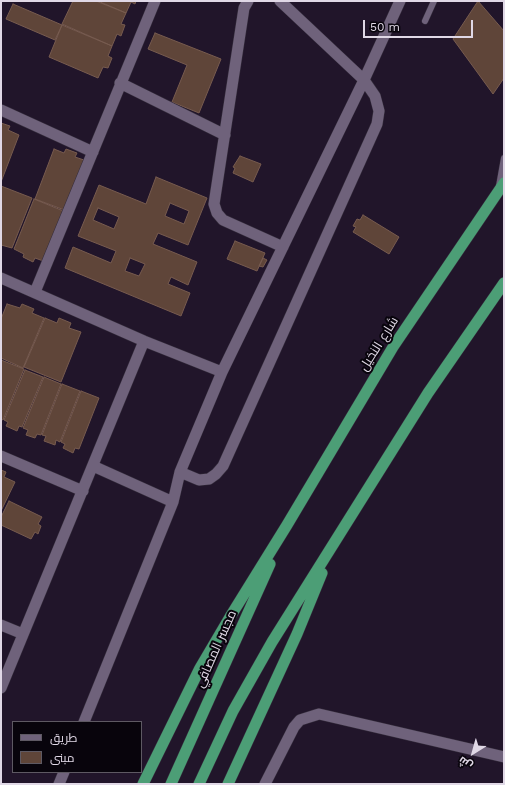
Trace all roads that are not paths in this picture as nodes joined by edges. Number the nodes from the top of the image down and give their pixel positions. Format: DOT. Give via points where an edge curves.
graph roads {
  1 [pos="155,1"];
  2 [pos="248,1"];
  3 [pos="280,1"];
  4 [pos="400,1"];
  5 [pos="434,1"];
  6 [pos="425,21"];
  7 [pos="364,80"];
  8 [pos="120,83"];
  9 [pos="1,110"];
  10 [pos="225,135"];
  11 [pos="93,152"];
  12 [pos="504,158"];
  13 [pos="501,186"];
  14 [pos="283,247"];
  15 [pos="1,278"];
  16 [pos="504,283"];
  17 [pos="34,292"];
  18 [pos="144,341"];
  19 [pos="222,372"];
  20 [pos="1,456"];
  21 [pos="93,466"];
  22 [pos="180,472"];
  23 [pos="83,491"];
  24 [pos="172,502"];
  25 [pos="288,525"];
  26 [pos="333,547"];
  27 [pos="1,625"];
  28 [pos="24,634"];
  29 [pos="1,688"];
  30 [pos="84,721"];
  31 [pos="504,757"];
  32 [pos="64,773"];
  33 [pos="59,784"];
  34 [pos="143,784"];
  35 [pos="171,784"];
  36 [pos="199,784"];
  37 [pos="228,784"];
  38 [pos="265,784"];
  1 -- 8 [label="street"];
  2 -- 10 [label="street" via="244,8"];
  3 -- 7 [label="street"];
  4 -- 7 [label="street"];
  5 -- 6 [label="lane"];
  7 -- 14 [label="street"];
  7 -- 22 [label="street" via="375,96 379,111 377,124 223,466 209,479 199,480"];
  8 -- 10 [label="street"];
  8 -- 11 [label="street"];
  9 -- 11 [label="street"];
  10 -- 14 [label="street" via="214,204 217,213 223,220"];
  11 -- 17 [label="street"];
  12 -- 13 [label="lane"];
  13 -- 25 [label="highway, شارع النخيل" via="393,347"];
  14 -- 19 [label="street"];
  15 -- 17 [label="street"];
  16 -- 26 [label="highway" via="428,393"];
  17 -- 18 [label="street"];
  18 -- 19 [label="street"];
  18 -- 21 [label="street"];
  19 -- 22 [label="street"];
  20 -- 23 [label="street"];
  21 -- 23 [label="street"];
  21 -- 24 [label="street"];
  22 -- 24 [label="street"];
  23 -- 28 [label="street"];
  24 -- 30 [label="street"];
  25 -- 34 [label="highway" via="200,668"];
  25 -- 35 [label="highway, مجسر المصافي"];
  26 -- 36 [label="highway" via="272,642 233,711"];
  26 -- 37 [label="highway"];
  27 -- 28 [label="street"];
  28 -- 29 [label="street"];
  31 -- 38 [label="street" via="319,714 300,720 294,727"];
  32 -- 33 [label="street"];
}
